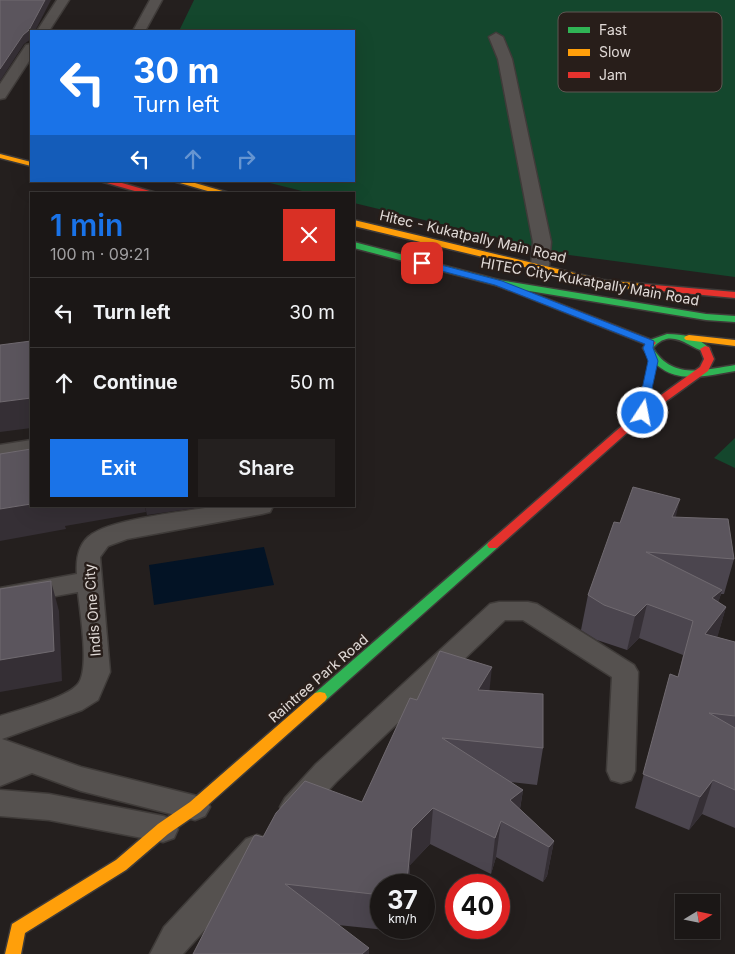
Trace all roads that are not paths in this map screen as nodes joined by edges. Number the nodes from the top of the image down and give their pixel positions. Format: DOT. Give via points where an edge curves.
graph roads {
  1 [pos="63,0"];
  2 [pos="156,0"];
  3 [pos="43,30"];
  4 [pos="140,30"];
  5 [pos="496,37"];
  6 [pos="30,50"];
  7 [pos="0,96"];
  8 [pos="0,156"];
  9 [pos="30,164"];
  10 [pos="108,182"];
  11 [pos="181,182"];
  12 [pos="148,192"];
  13 [pos="221,192"];
  14 [pos="355,224"];
  15 [pos="355,245"];
  16 [pos="540,266"];
  17 [pos="499,283"];
  18 [pos="735,295"];
  19 [pos="735,319"];
  20 [pos="689,338"];
  21 [pos="651,343"];
  22 [pos="735,344"];
  23 [pos="735,368"];
  24 [pos="697,374"];
  25 [pos="646,396"];
  26 [pos="643,413"];
  27 [pos="30,447"];
  28 [pos="0,452"];
  29 [pos="256,507"];
  30 [pos="90,581"];
  31 [pos="0,597"];
  32 [pos="0,728"];
  33 [pos="0,750"];
  34 [pos="29,762"];
  35 [pos="621,771"];
  36 [pos="0,774"];
  37 [pos="0,803"];
  38 [pos="195,807"];
  39 [pos="163,829"];
  40 [pos="9,944"];
  41 [pos="166,954"];
  1 -- 3 [label="street"];
  2 -- 4 [label="street"];
  5 -- 16 [label="street" via="505,59 542,242"];
  6 -- 7 [label="street"];
  8 -- 9 [label="street"];
  10 -- 12 [label="street"];
  11 -- 13 [label="street"];
  14 -- 16 [label="street, Hitec - Kukatpally Main Road"];
  15 -- 17 [label="street, HITEC City–Kukatpally Main Road"];
  16 -- 18 [label="street, Hitec - Kukatpally Main Road" via="603,283"];
  17 -- 19 [label="street, HITEC City–Kukatpally Main Road"];
  17 -- 21 [label="street"];
  20 -- 21 [label="street" via="669,337"];
  20 -- 22 [label="street"];
  20 -- 24 [label="street" via="710,356 708,366"];
  21 -- 24 [label="street" via="648,348 652,365 671,372"];
  23 -- 24 [label="street"];
  24 -- 26 [label="street, Raintree Park Road"];
  25 -- 26 [label="street"];
  26 -- 38 [label="street, Raintree Park Road"];
  27 -- 28 [label="street"];
  29 -- 30 [label="street, Indis One City" via="123,531 100,540 88,556"];
  30 -- 31 [label="street"];
  30 -- 32 [label="street, Indis One City" via="97,672 88,692 72,702"];
  33 -- 34 [label="street"];
  34 -- 36 [label="street"];
  34 -- 38 [label="street" via="81,779"];
  35 -- 41 [label="street" via="626,672 528,611 499,611 326,773 175,938"];
  37 -- 39 [label="street" via="49,807"];
  38 -- 39 [label="street, Raintree Park Road"];
  39 -- 40 [label="street, Raintree Park Road" via="121,865"];
}
